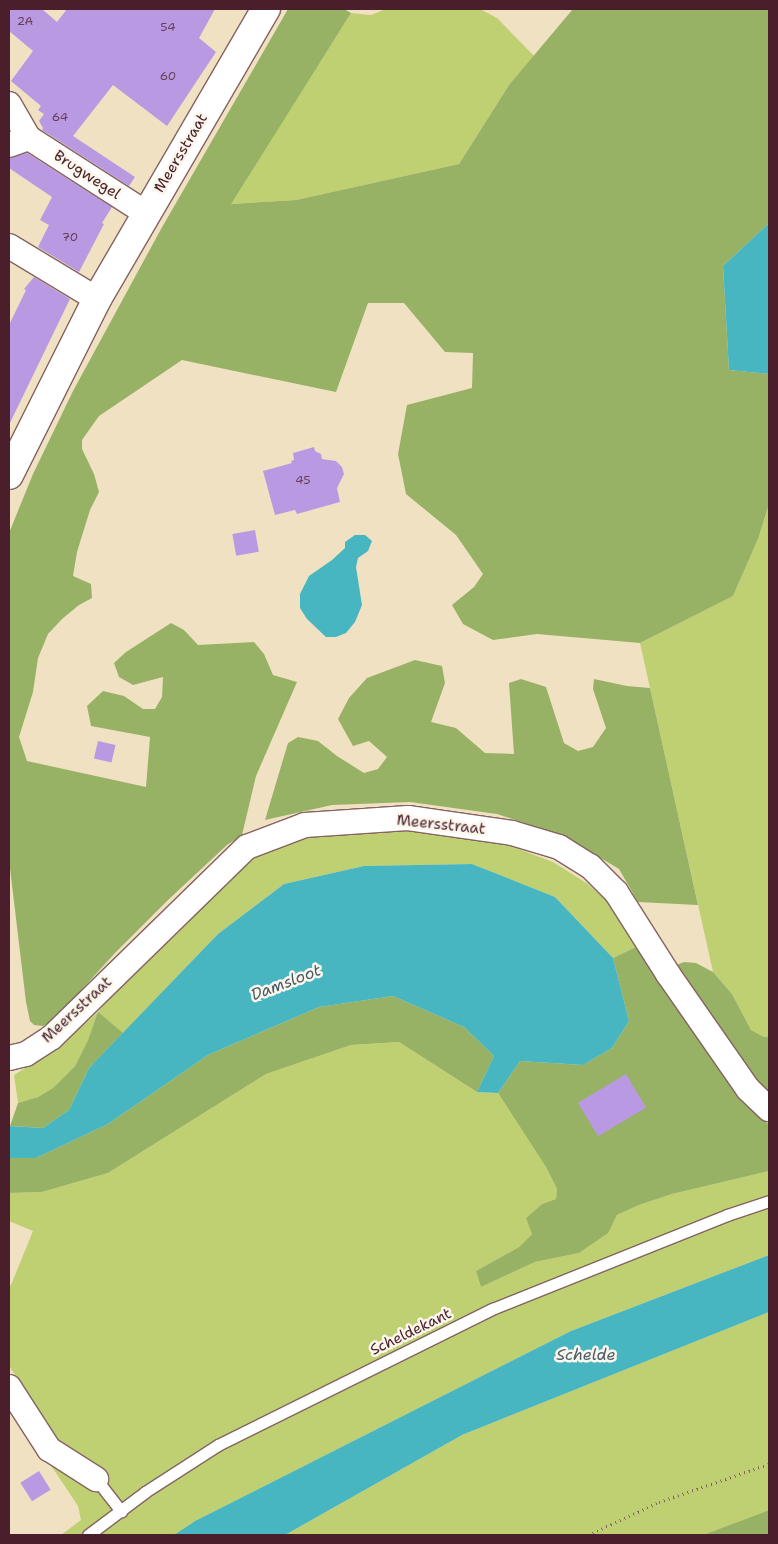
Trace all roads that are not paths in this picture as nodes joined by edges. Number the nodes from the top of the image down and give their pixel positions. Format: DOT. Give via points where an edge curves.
graph roads {
  1 [pos="266,9"];
  2 [pos="9,104"];
  3 [pos="19,142"];
  4 [pos="146,213"];
  5 [pos="9,246"];
  6 [pos="97,299"];
  7 [pos="9,475"];
  8 [pos="9,1058"];
  9 [pos="769,1109"];
  10 [pos="769,1201"];
  11 [pos="9,1387"];
  12 [pos="96,1479"];
  13 [pos="120,1511"];
  14 [pos="88,1535"];
  1 -- 4 [label="main road, Meersstraat"];
  2 -- 3 [label="street, Brugwegel"];
  3 -- 4 [label="street, Brugwegel"];
  4 -- 6 [label="main road, Meersstraat"];
  5 -- 6 [label="street"];
  6 -- 7 [label="main road, Meersstraat"];
  8 -- 9 [label="street, Meersstraat" via="26,1054 52,1037 247,847 305,825 408,818 512,832 559,847 590,866 616,892 748,1089"];
  10 -- 13 [label="lane, Scheldekant" via="492,1309 218,1445"];
  11 -- 12 [label="street" via="49,1450"];
  12 -- 13 [label="lane"];
  13 -- 14 [label="lane, Scheldekant"];
}
